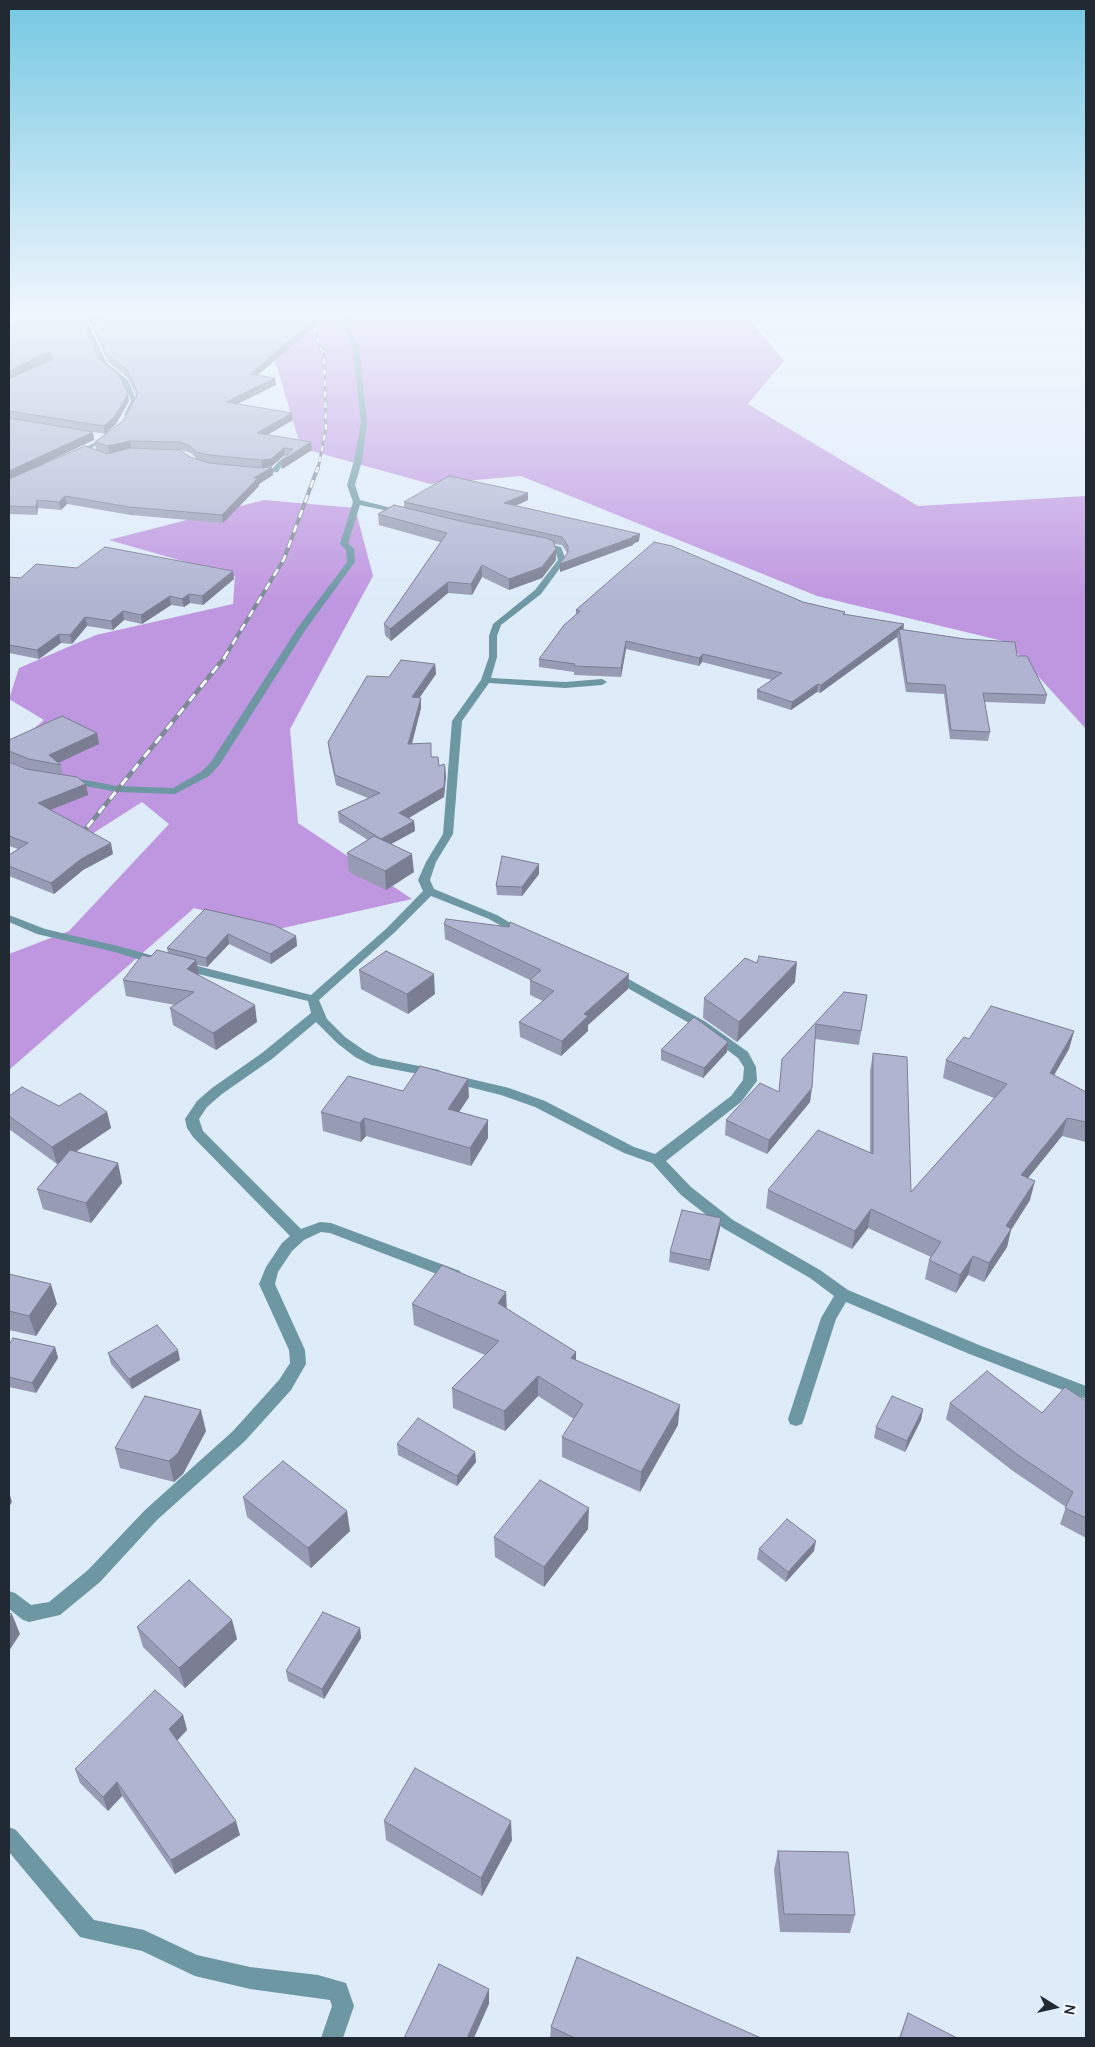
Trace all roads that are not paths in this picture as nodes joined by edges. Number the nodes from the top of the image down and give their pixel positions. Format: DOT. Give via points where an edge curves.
graph roads {
  1 [pos="128,413"];
  2 [pos="363,413"];
  3 [pos="124,421"];
  4 [pos="114,432"];
  5 [pos="89,435"];
  6 [pos="107,438"];
  7 [pos="69,458"];
  8 [pos="288,458"];
  9 [pos="252,471"];
  10 [pos="357,502"];
  11 [pos="413,515"];
  12 [pos="532,542"];
  13 [pos="486,680"];
  14 [pos="602,682"];
  15 [pos="58,778"];
  16 [pos="429,891"];
  17 [pos="9,918"];
  18 [pos="531,938"];
  19 [pos="601,969"];
  20 [pos="313,999"];
  21 [pos="318,1014"];
  22 [pos="657,1160"];
  23 [pos="299,1236"];
  24 [pos="464,1279"];
  25 [pos="843,1294"];
  26 [pos="1086,1393"];
  27 [pos="796,1420"];
  28 [pos="9,1600"];
  29 [pos="9,1837"];
  30 [pos="332,2038"];
  1 -- 3 [label="street"];
  2 -- 10 [label="street" via="358,461 350,485"];
  4 -- 6 [label="street"];
  5 -- 6 [label="street"];
  6 -- 7 [label="street" via="90,452"];
  8 -- 9 [label="street" via="275,470"];
  10 -- 11 [label="street"];
  10 -- 15 [label="street" via="344,544 350,549 351,562 302,628 215,764 205,774 174,791 117,789"];
  12 -- 13 [label="street" via="558,549 562,560 538,592 497,624"];
  13 -- 14 [label="street" via="565,685"];
  13 -- 16 [label="street" via="457,720 448,834 424,880"];
  16 -- 18 [label="street" via="493,917"];
  16 -- 20 [label="street" via="391,930"];
  17 -- 20 [label="street" via="40,932"];
  19 -- 22 [label="street" via="628,981 702,1025 743,1054 750,1067 750,1081 736,1099"];
  20 -- 21 [label="street"];
  21 -- 22 [label="street" via="345,1043 376,1062 421,1070 540,1104 629,1150"];
  21 -- 23 [label="street" via="217,1091 202,1104 192,1119 198,1134"];
  22 -- 25 [label="street" via="686,1191 728,1224 815,1274"];
  23 -- 24 [label="street" via="320,1227 331,1228"];
  23 -- 28 [label="street" via="287,1247 271,1271 267,1284 297,1350 298,1364 285,1385 239,1436 151,1515 94,1576 54,1609 28,1614"];
  25 -- 26 [label="street"];
  25 -- 27 [label="street" via="829,1318"];
  29 -- 30 [label="street" via="88,1929 144,1941 194,1965 250,1978 338,1991 343,2006"];
}
